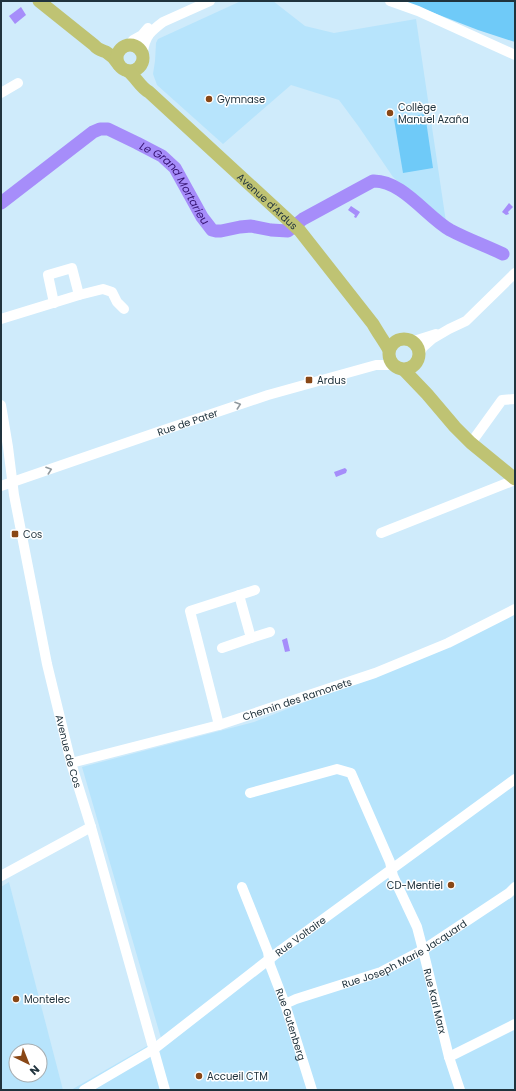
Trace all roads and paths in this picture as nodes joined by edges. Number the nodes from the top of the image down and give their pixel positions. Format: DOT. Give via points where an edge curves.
graph roads {
  1 [pos="39,1"];
  2 [pos="210,1"];
  3 [pos="390,1"];
  4 [pos="163,22"];
  5 [pos="94,45"];
  6 [pos="127,45"];
  7 [pos="515,55"];
  8 [pos="143,57"];
  9 [pos="123,68"];
  10 [pos="18,83"];
  11 [pos="149,92"];
  12 [pos="1,93"];
  13 [pos="515,273"];
  14 [pos="79,295"];
  15 [pos="54,303"];
  16 [pos="124,310"];
  17 [pos="1,319"];
  18 [pos="373,324"];
  19 [pos="449,329"];
  20 [pos="405,340"];
  21 [pos="390,356"];
  22 [pos="413,362"];
  23 [pos="515,399"];
  24 [pos="1,405"];
  25 [pos="471,443"];
  26 [pos="515,480"];
  27 [pos="12,483"];
  28 [pos="1,486"];
  29 [pos="381,533"];
  30 [pos="255,590"];
  31 [pos="238,595"];
  32 [pos="515,609"];
  33 [pos="270,632"];
  34 [pos="251,638"];
  35 [pos="222,648"];
  36 [pos="219,725"];
  37 [pos="70,763"];
  38 [pos="515,779"];
  39 [pos="250,793"];
  40 [pos="92,827"];
  41 [pos="391,868"];
  42 [pos="1,876"];
  43 [pos="242,887"];
  44 [pos="515,887"];
  45 [pos="423,950"];
  46 [pos="269,959"];
  47 [pos="285,1004"];
  48 [pos="515,1024"];
  49 [pos="154,1049"];
  50 [pos="449,1057"];
  51 [pos="84,1090"];
  52 [pos="165,1090"];
  53 [pos="312,1090"];
  54 [pos="460,1090"];
  1 -- 5 [label="main road, Avenue d'Ardus"];
  2 -- 4 [label="street"];
  3 -- 7 [label="street"];
  4 -- 6 [label="street" via="148,29"];
  4 -- 8 [label="street" via="146,39"];
  5 -- 6 [label="main road" via="107,48"];
  5 -- 9 [label="main road, Avenue d'Ardus"];
  6 -- 8 [label="main road" via="138,47"];
  6 -- 9 [label="main road" via="120,49 117,56"];
  8 -- 9 [label="main road" via="137,70"];
  8 -- 11 [label="main road" via="144,82"];
  9 -- 11 [label="main road, Avenue d'Ardus"];
  10 -- 12 [label="street"];
  11 -- 18 [label="main road, Avenue d'Ardus" via="300,231"];
  13 -- 19 [label="street" via="466,321"];
  14 -- 15 [label="street"];
  14 -- 15 [label="street" via="72,268 48,275"];
  14 -- 16 [label="street" via="102,289 112,292"];
  15 -- 17 [label="street"];
  18 -- 20 [label="main road, Avenue d'Ardus" via="388,336"];
  18 -- 21 [label="main road, Avenue d'Ardus"];
  19 -- 20 [label="street" via="417,340"];
  19 -- 22 [label="street" via="423,347"];
  20 -- 21 [label="main road" via="392,345"];
  20 -- 22 [label="main road" via="417,345"];
  21 -- 22 [label="main road" via="398,369"];
  27 -- 21 [label="street, Rue de Pater, one-way" via="268,395 376,365"];
  22 -- 25 [label="main road" via="427,394"];
  23 -- 25 [label="street" via="502,400"];
  24 -- 27 [label="street, Avenue de Cos"];
  25 -- 26 [label="main road"];
  26 -- 29 [label="street"];
  27 -- 28 [label="street, Rue de Pater"];
  27 -- 37 [label="street, Avenue de Cos" via="47,664"];
  30 -- 31 [label="street"];
  31 -- 34 [label="street"];
  31 -- 36 [label="street" via="190,611"];
  32 -- 36 [label="street, Chemin des Ramonets" via="448,643 375,673"];
  33 -- 34 [label="street"];
  34 -- 35 [label="street"];
  36 -- 37 [label="street, Chemin des Ramonets"];
  37 -- 40 [label="street, Avenue de Cos"];
  38 -- 41 [label="street, Rue Voltaire"];
  39 -- 41 [label="street, Rue Karl Marx" via="337,769 351,773"];
  40 -- 42 [label="street"];
  40 -- 49 [label="street, Avenue de Cos"];
  41 -- 45 [label="street, Rue Karl Marx" via="392,876 417,928"];
  41 -- 46 [label="street, Rue Voltaire"];
  43 -- 46 [label="street, Rue Gutenberg"];
  44 -- 45 [label="street, Rue Joseph Marie Jacquard"];
  45 -- 47 [label="street, Rue Joseph Marie Jacquard" via="382,972"];
  45 -- 50 [label="street, Rue Karl Marx"];
  46 -- 47 [label="street, Rue Gutenberg"];
  46 -- 49 [label="street, Rue Voltaire"];
  47 -- 53 [label="street, Rue Gutenberg"];
  48 -- 50 [label="street"];
  49 -- 51 [label="street, Rue Voltaire"];
  49 -- 52 [label="street, Avenue de Cos"];
  50 -- 54 [label="street, Rue Karl Marx"];
}
